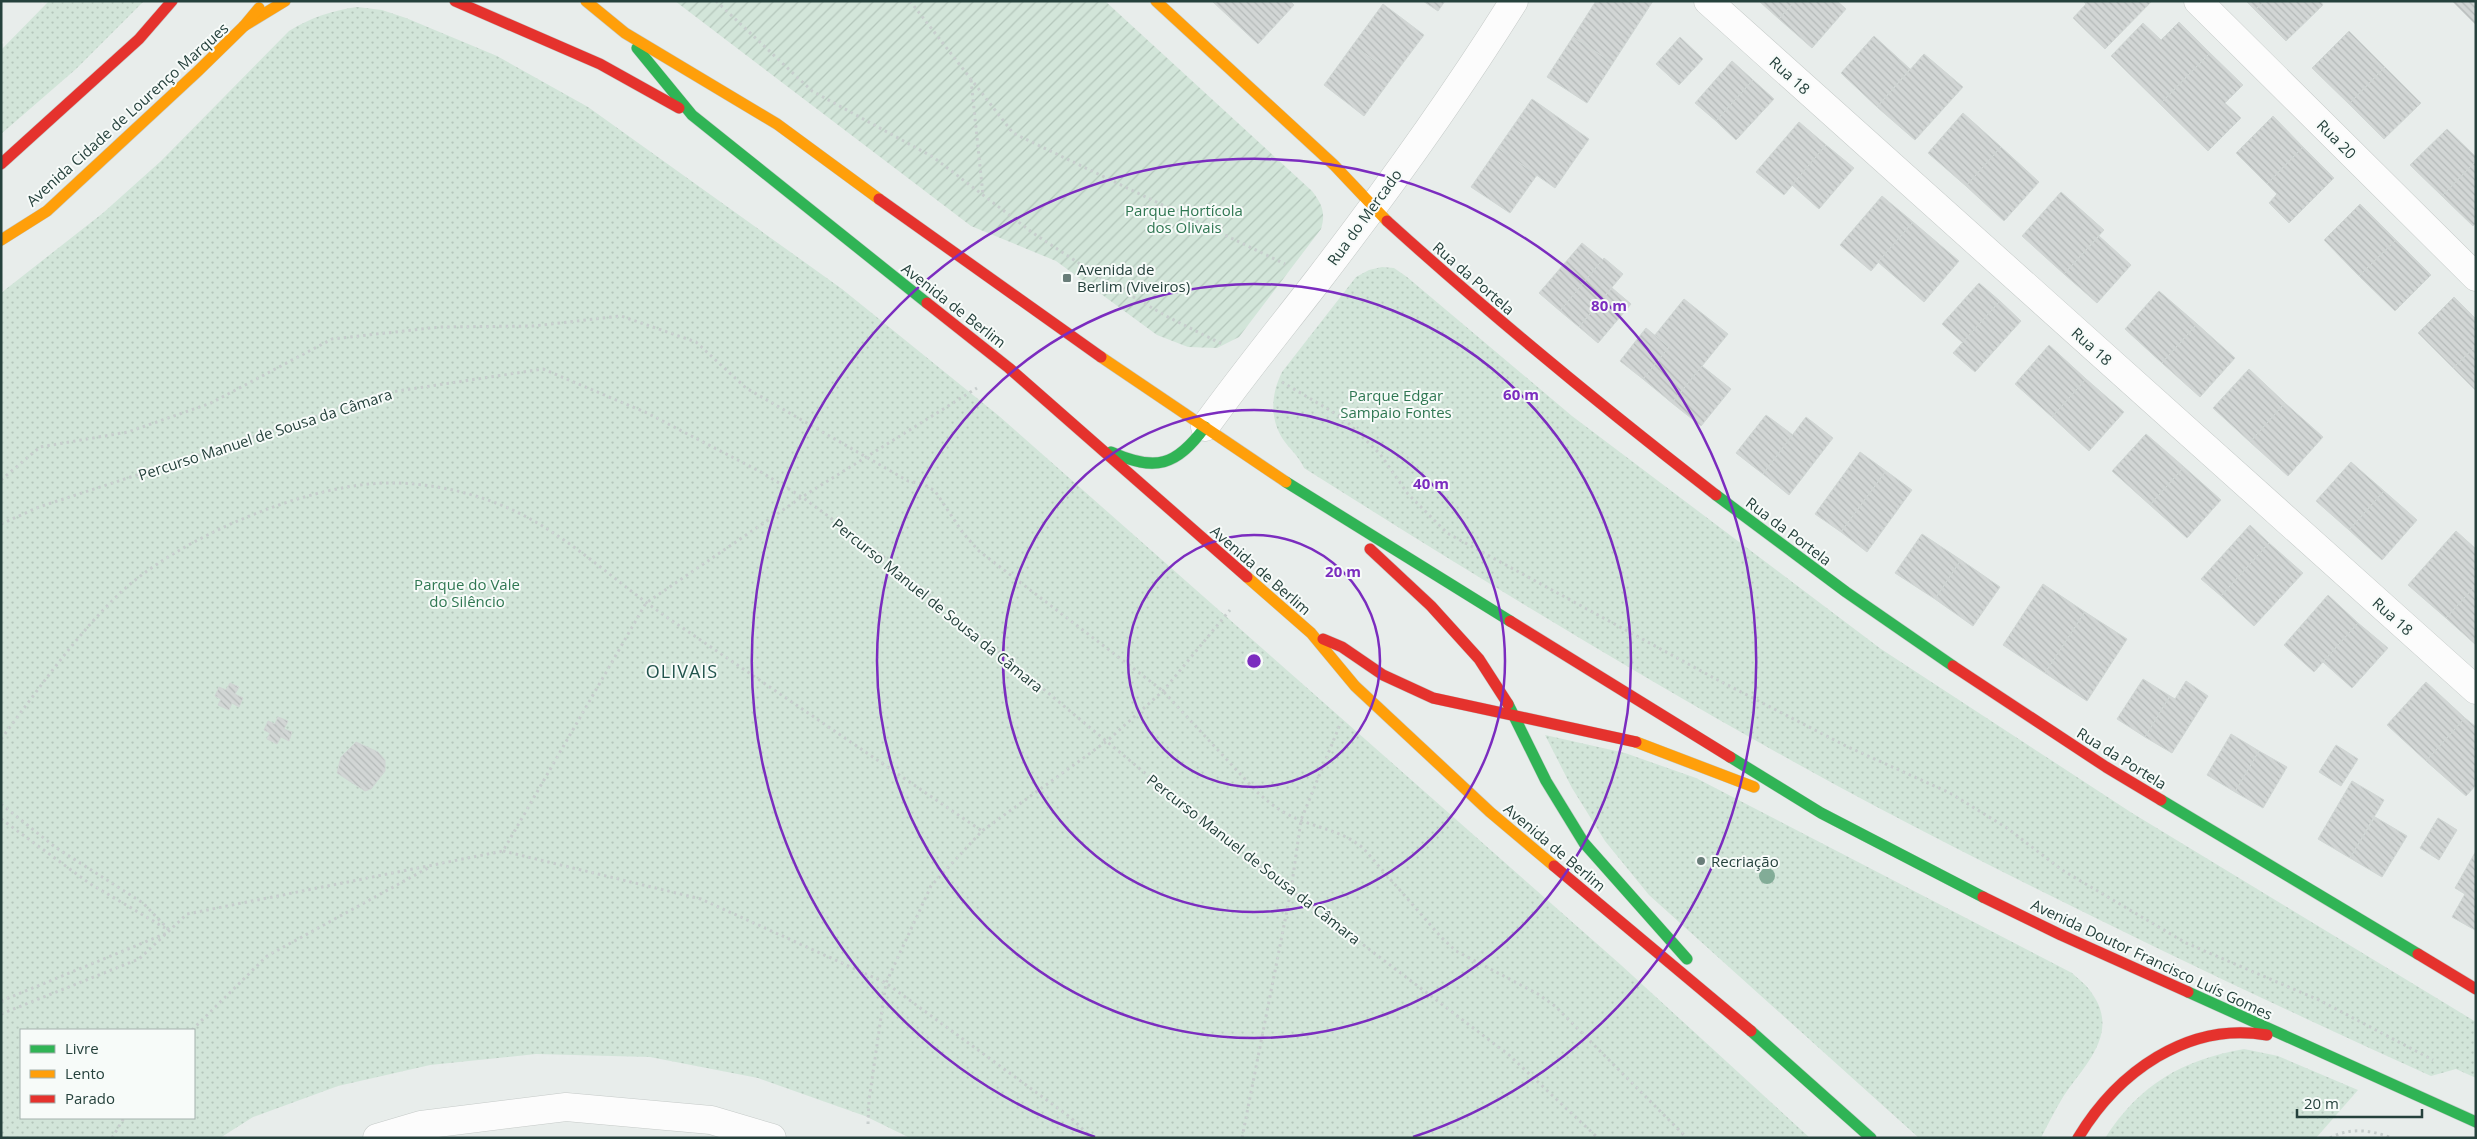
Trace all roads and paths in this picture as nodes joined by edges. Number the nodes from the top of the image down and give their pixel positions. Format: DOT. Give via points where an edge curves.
graph roads {
  1 [pos="172,1"];
  2 [pos="265,1"];
  3 [pos="285,1"];
  4 [pos="455,1"];
  5 [pos="586,1"];
  6 [pos="716,1"];
  7 [pos="910,1"];
  8 [pos="1156,1"];
  9 [pos="1514,1"];
  10 [pos="1708,1"];
  11 [pos="2198,1"];
  12 [pos="244,26"];
  13 [pos="625,33"];
  14 [pos="971,79"];
  15 [pos="692,115"];
  16 [pos="1,164"];
  17 [pos="984,195"];
  18 [pos="1372,207"];
  19 [pos="1,240"];
  20 [pos="2476,277"];
  21 [pos="1318,280"];
  22 [pos="1251,363"];
  23 [pos="1009,368"];
  24 [pos="1205,427"];
  25 [pos="1094,443"];
  26 [pos="868,458"];
  27 [pos="1,480"];
  28 [pos="802,497"];
  29 [pos="1329,510"];
  30 [pos="1,524"];
  31 [pos="1253,582"];
  32 [pos="646,603"];
  33 [pos="1311,633"];
  34 [pos="1355,686"];
  35 [pos="2476,690"];
  36 [pos="1163,691"];
  37 [pos="1516,716"];
  38 [pos="1,739"];
  39 [pos="1107,741"];
  40 [pos="1,804"];
  41 [pos="1821,813"];
  42 [pos="1,819"];
  43 [pos="1301,820"];
  44 [pos="982,831"];
  45 [pos="503,851"];
  46 [pos="432,866"];
  47 [pos="1291,890"];
  48 [pos="170,931"];
  49 [pos="886,983"];
  50 [pos="2476,989"];
  51 [pos="1,1001"];
  52 [pos="1,1014"];
  53 [pos="193,1029"];
  54 [pos="1750,1030"];
  55 [pos="2293,1041"];
  56 [pos="2429,1100"];
  57 [pos="123,1119"];
  58 [pos="2476,1122"];
  59 [pos="868,1124"];
  60 [pos="112,1138"];
  61 [pos="377,1138"];
  62 [pos="772,1138"];
  63 [pos="1092,1138"];
  64 [pos="1242,1138"];
  65 [pos="1598,1138"];
  66 [pos="1687,1138"];
  67 [pos="1871,1138"];
  68 [pos="2078,1138"];
  69 [pos="2330,1138"];
  70 [pos="2392,1138"];
  1 -- 16 [label="main road" via="139,39"];
  2 -- 12 [label="main road, Avenida Cidade de Lourenço Marques"];
  3 -- 12 [label="main road"];
  4 -- 15 [label="main road" via="600,64"];
  5 -- 13 [label="main road, Avenida de Berlim"];
  6 -- 17 [label="path" via="812,91 933,157"];
  7 -- 14 [label="path"];
  8 -- 18 [label="main road, Rua da Portela" via="1334,165"];
  9 -- 18 [label="street, Rua do Mercado"];
  10 -- 35 [label="street, Rua 18"];
  11 -- 20 [label="street, Rua 20"];
  12 -- 19 [label="main road, Avenida Cidade de Lourenço Marques" via="47,211"];
  13 -- 15 [label="main road, Avenida de Berlim"];
  13 -- 24 [label="main road, Avenida de Berlim" via="777,124 941,245"];
  14 -- 17 [label="path"];
  14 -- 21 [label="path" via="1013,133"];
  15 -- 23 [label="main road, Avenida de Berlim"];
  17 -- 22 [label="path" via="1106,282 1217,340"];
  18 -- 21 [label="street, Rua do Mercado"];
  18 -- 50 [label="main road, Rua da Portela" via="1526,343 1631,428 1846,592 1974,682 2106,767"];
  21 -- 22 [label="street, Rua do Mercado"];
  22 -- 24 [label="street, Rua do Mercado"];
  22 -- 56 [label="path" via="1343,418 1380,454 1408,494 1447,533 1714,678 1846,746 1950,793 2007,828 2062,870 2186,942 2319,1000 2438,1063 2441,1072"];
  23 -- 25 [label="main road, Avenida de Berlim"];
  23 -- 26 [label="path"];
  24 -- 25 [label="main road" via="1184,454 1158,464 1137,462"];
  24 -- 29 [label="main road, Avenida de Berlim"];
  25 -- 31 [label="main road, Avenida de Berlim"];
  26 -- 27 [label="path" via="746,388 696,342 621,316 533,326 440,327 332,339 211,403 128,432 40,447"];
  26 -- 28 [label="path"];
  26 -- 36 [label="path" via="908,482 923,484 935,491 978,551"];
  28 -- 30 [label="path, Percurso Manuel de Sousa da Câmara" via="647,413 543,369 391,392 39,507"];
  28 -- 32 [label="path"];
  28 -- 39 [label="path, Percurso Manuel de Sousa da Câmara" via="880,554"];
  29 -- 37 [label="main road" via="1458,634 1479,659"];
  29 -- 41 [label="main road"];
  31 -- 33 [label="main road, Avenida de Berlim"];
  31 -- 36 [label="path"];
  32 -- 38 [label="path" via="546,528 496,503 443,487 395,482 338,489 224,525 170,556 118,594 70,646"];
  32 -- 44 [label="path"];
  32 -- 45 [label="path"];
  33 -- 34 [label="main road, Avenida de Berlim"];
  33 -- 37 [label="main road" via="1342,647 1408,689 1449,702"];
  34 -- 43 [label="path"];
  34 -- 54 [label="main road, Avenida de Berlim" via="1490,812"];
  36 -- 39 [label="path"];
  36 -- 43 [label="path" via="1256,792 1272,806"];
  37 -- 41 [label="main road" via="1656,748"];
  37 -- 54 [label="main road" via="1546,781 1584,843"];
  39 -- 44 [label="path"];
  39 -- 47 [label="path, Percurso Manuel de Sousa da Câmara"];
  40 -- 48 [label="path" via="55,847 143,903"];
  41 -- 55 [label="main road, Avenida Doutor Francisco Luís Gomes" via="2061,935"];
  42 -- 48 [label="path" via="89,883"];
  43 -- 47 [label="path"];
  43 -- 66 [label="path" via="1352,840 1363,848 1456,951 1555,1006"];
  44 -- 49 [label="path" via="931,886"];
  45 -- 46 [label="path"];
  45 -- 49 [label="path" via="701,898"];
  46 -- 48 [label="path" via="187,914"];
  46 -- 53 [label="path" via="267,956"];
  47 -- 64 [label="path"];
  47 -- 65 [label="path, Percurso Manuel de Sousa da Câmara" via="1508,1055"];
  48 -- 51 [label="path"];
  48 -- 52 [label="path" via="139,959"];
  49 -- 59 [label="path"];
  49 -- 63 [label="path" via="1070,1117"];
  54 -- 67 [label="main road, Avenida de Berlim"];
  55 -- 56 [label="main road, Avenida Doutor Francisco Luís Gomes"];
  55 -- 68 [label="main road" via="2261,1033 2227,1033 2194,1040 2162,1052 2133,1070 2108,1093"];
  56 -- 58 [label="main road, Avenida Doutor Francisco Luís Gomes"];
  57 -- 60 [label="path"];
  61 -- 62 [label="street" via="421,1125 566,1107 711,1120"];
  69 -- 70 [label="path" via="2352,1130 2376,1132"];
}
